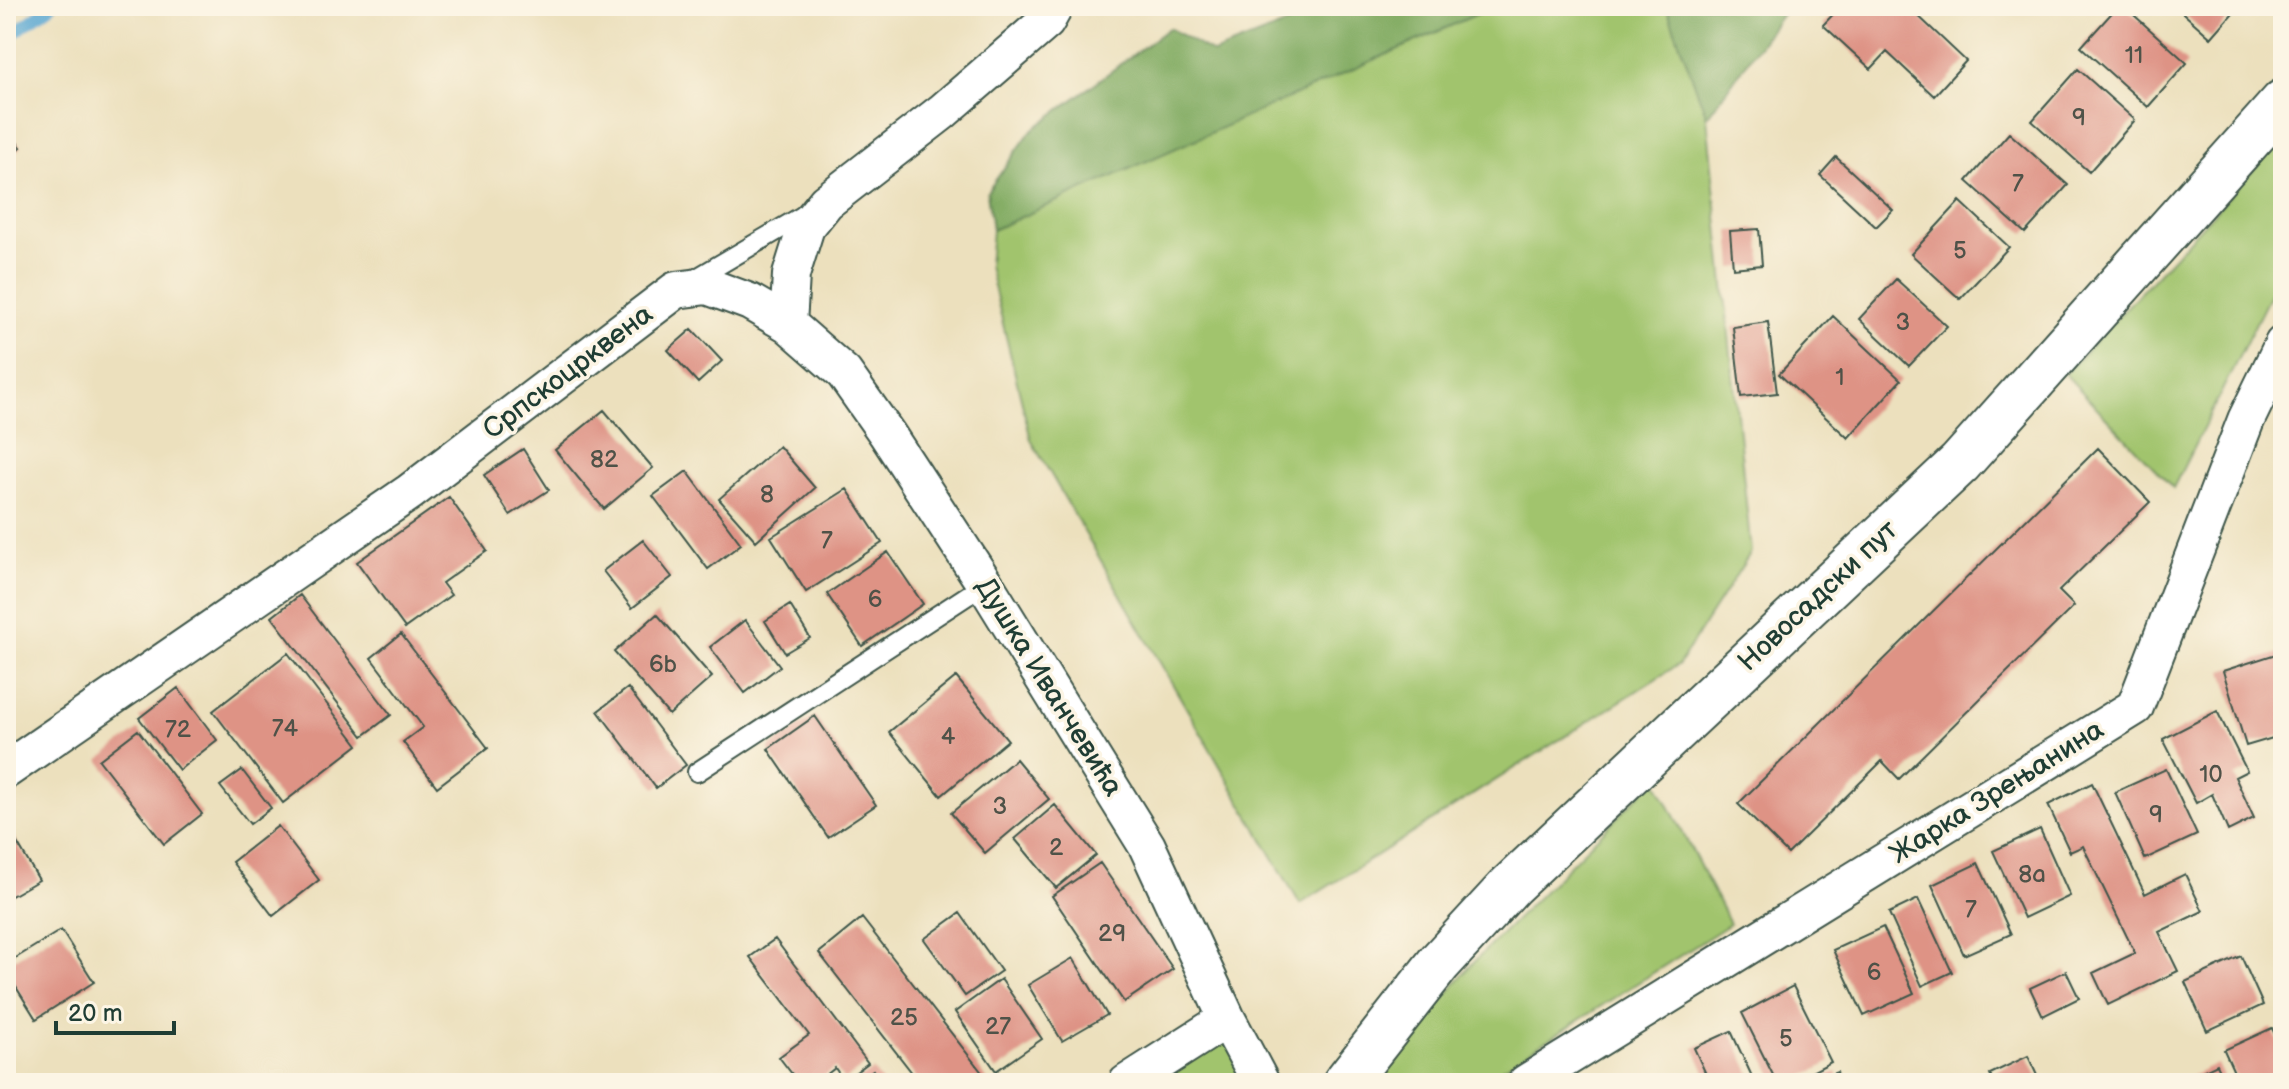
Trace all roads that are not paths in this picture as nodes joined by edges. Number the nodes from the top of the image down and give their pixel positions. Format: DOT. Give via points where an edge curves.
graph roads {
  1 [pos="1055,6"];
  2 [pos="2283,102"];
  3 [pos="826,202"];
  4 [pos="676,290"];
  5 [pos="788,324"];
  6 [pos="2283,344"];
  7 [pos="985,584"];
  8 [pos="6,770"];
  9 [pos="697,772"];
  10 [pos="1227,1019"];
  11 [pos="1127,1083"];
  12 [pos="1261,1083"];
  13 [pos="1345,1083"];
  14 [pos="1526,1083"];
  1 -- 3 [label="street" via="1046,22 942,112"];
  2 -- 13 [label="main road, Новосадски пут" via="1960,463 1511,885 1439,963"];
  3 -- 4 [label="lane"];
  3 -- 5 [label="street" via="806,227 791,275"];
  4 -- 5 [label="street, Српскоцрквена" via="707,286"];
  4 -- 8 [label="street, Српскоцрквена" via="410,492"];
  5 -- 7 [label="street, Душка Иванчевића" via="844,373"];
  6 -- 14 [label="street, Жарка Зрењанина" via="2246,420 2135,707"];
  7 -- 9 [label="lane"];
  7 -- 10 [label="street, Душка Иванчевића" via="1147,846"];
  10 -- 11 [label="street"];
  10 -- 12 [label="street, Душка Иванчевића"];
}
